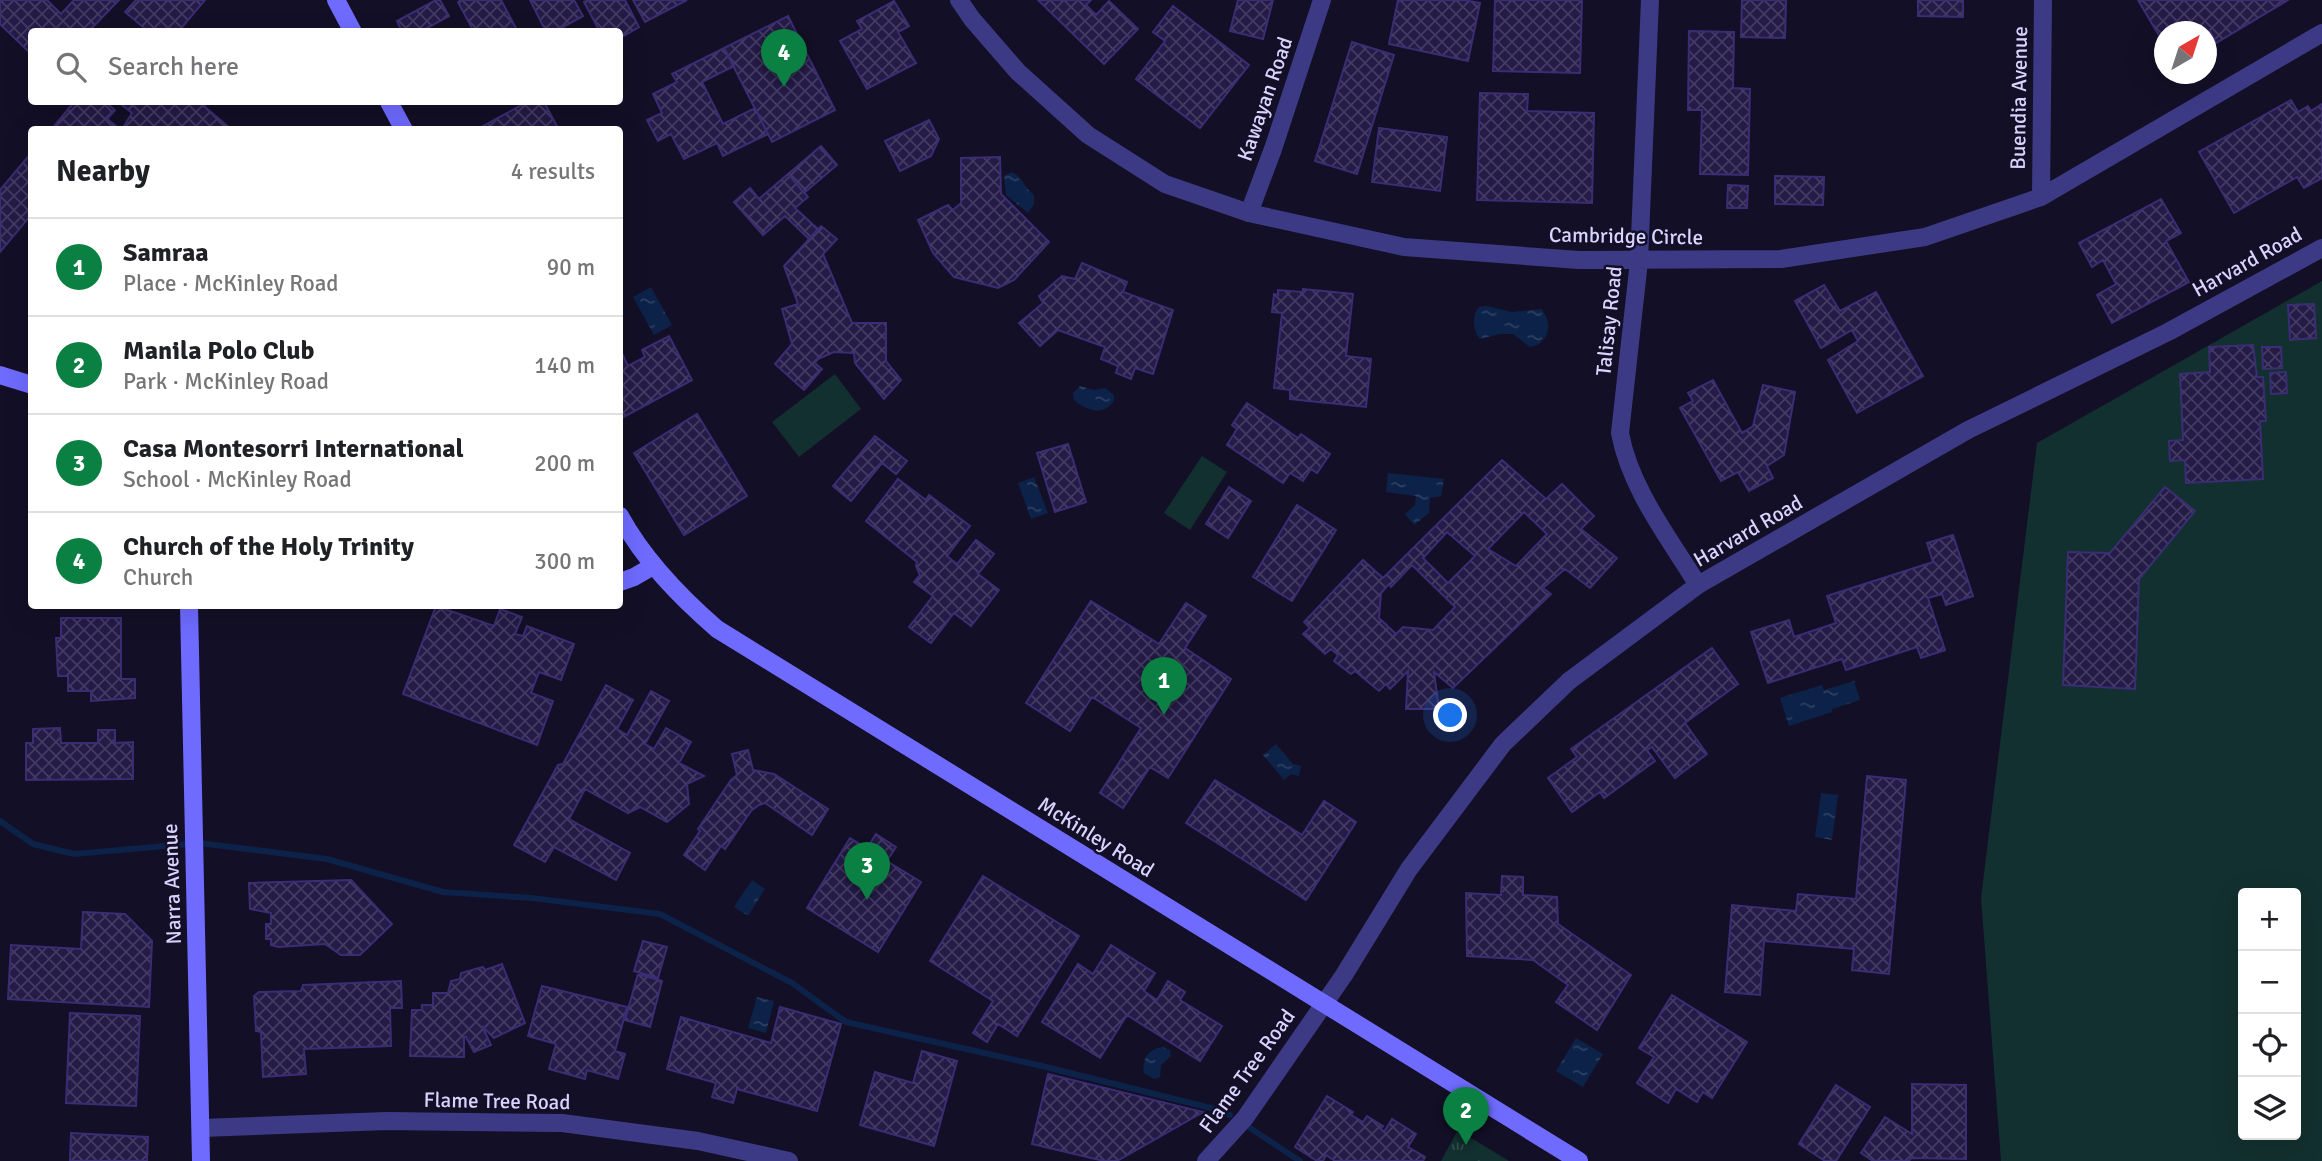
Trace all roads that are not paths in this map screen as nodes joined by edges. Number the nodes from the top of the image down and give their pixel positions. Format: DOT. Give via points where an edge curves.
graph roads {
  1 [pos="336,0"];
  2 [pos="959,0"];
  3 [pos="1322,0"];
  4 [pos="1650,0"];
  5 [pos="2043,0"];
  6 [pos="351,28"];
  7 [pos="2322,33"];
  8 [pos="391,105"];
  9 [pos="402,126"];
  10 [pos="2040,197"];
  11 [pos="1249,213"];
  12 [pos="2322,248"];
  13 [pos="1639,261"];
  14 [pos="0,374"];
  15 [pos="28,384"];
  16 [pos="623,530"];
  17 [pos="653,566"];
  18 [pos="623,581"];
  19 [pos="1698,585"];
  20 [pos="189,609"];
  21 [pos="1323,1005"];
  22 [pos="202,1128"];
  23 [pos="201,1161"];
  24 [pos="789,1161"];
  25 [pos="1206,1161"];
  26 [pos="1579,1161"];
  1 -- 6 [label="main road"];
  2 -- 11 [label="street, Cambridge Circle" via="1017,72 1088,135 1165,184"];
  3 -- 11 [label="street, Kawayan Road"];
  4 -- 13 [label="street, Talisay Road"];
  5 -- 10 [label="street, Buendia Avenue"];
  7 -- 10 [label="street, Cambridge Circle"];
  8 -- 9 [label="main road"];
  10 -- 13 [label="street, Cambridge Circle" via="1925,237 1781,259"];
  11 -- 13 [label="street, Cambridge Circle" via="1404,247"];
  12 -- 19 [label="street, Harvard Road" via="2168,332 1968,430"];
  13 -- 19 [label="street, Talisay Road" via="1620,433 1633,476"];
  14 -- 15 [label="main road"];
  16 -- 17 [label="main road, McKinley Road"];
  17 -- 18 [label="main road"];
  17 -- 21 [label="main road, McKinley Road" via="717,629"];
  19 -- 21 [label="street, Harvard Road" via="1569,681 1503,744 1409,869"];
  20 -- 22 [label="main road, Narra Avenue"];
  21 -- 25 [label="street, Flame Tree Road" via="1245,1118"];
  21 -- 26 [label="main road, McKinley Road"];
  22 -- 23 [label="main road, Narra Avenue"];
  22 -- 24 [label="street, Flame Tree Road" via="386,1121 562,1123 698,1141"];
}
